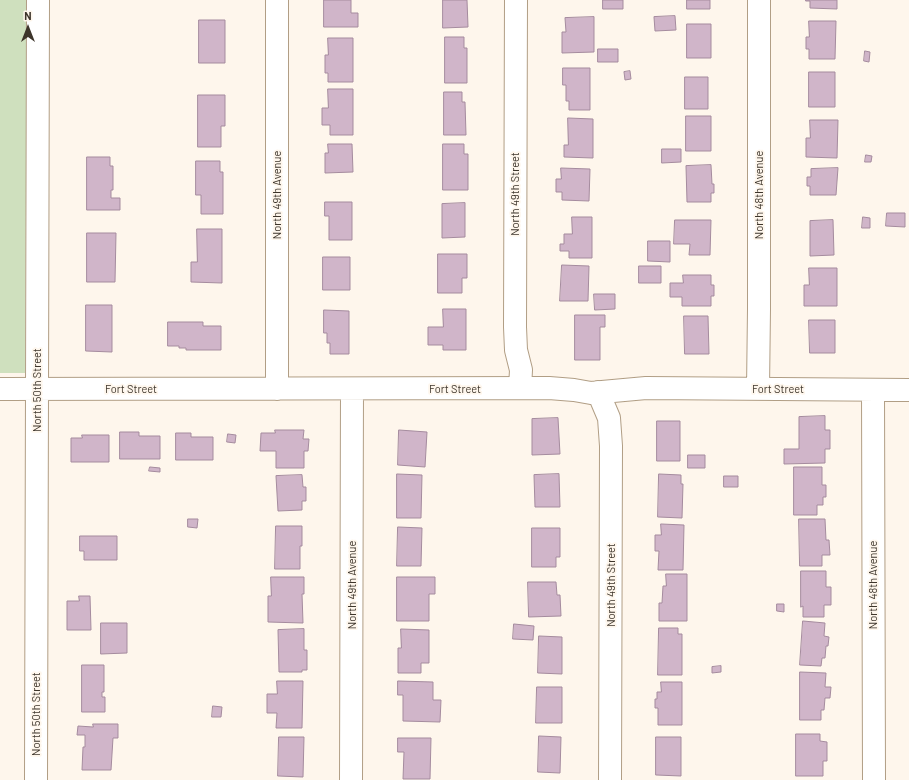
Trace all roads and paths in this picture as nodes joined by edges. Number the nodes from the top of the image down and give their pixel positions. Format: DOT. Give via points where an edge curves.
graph roads {
  1 [pos="38,0"];
  2 [pos="277,0"];
  3 [pos="516,0"];
  4 [pos="759,0"];
  5 [pos="520,388"];
  6 [pos="0,389"];
  7 [pos="37,389"];
  8 [pos="277,389"];
  9 [pos="352,389"];
  10 [pos="758,389"];
  11 [pos="873,390"];
  12 [pos="909,390"];
  13 [pos="598,392"];
  14 [pos="36,780"];
  15 [pos="351,780"];
  16 [pos="610,780"];
  17 [pos="874,780"];
  1 -- 7 [label="street, North 50th Street"];
  2 -- 8 [label="street, North 49th Avenue"];
  3 -- 5 [label="street, North 49th Street" via="515,327 516,350 521,370"];
  4 -- 10 [label="street, North 48th Avenue"];
  5 -- 9 [label="street, Fort Street"];
  5 -- 13 [label="street, Fort Street"];
  6 -- 7 [label="street, Fort Street"];
  7 -- 8 [label="street, Fort Street"];
  7 -- 14 [label="street, North 50th Street"];
  8 -- 9 [label="street, Fort Street"];
  9 -- 15 [label="street, North 49th Avenue"];
  10 -- 11 [label="street, Fort Street"];
  10 -- 13 [label="street, Fort Street" via="646,388"];
  11 -- 12 [label="street, Fort Street"];
  11 -- 17 [label="street, North 48th Avenue"];
  13 -- 16 [label="street, North 49th Street" via="609,418 611,446"];
}
